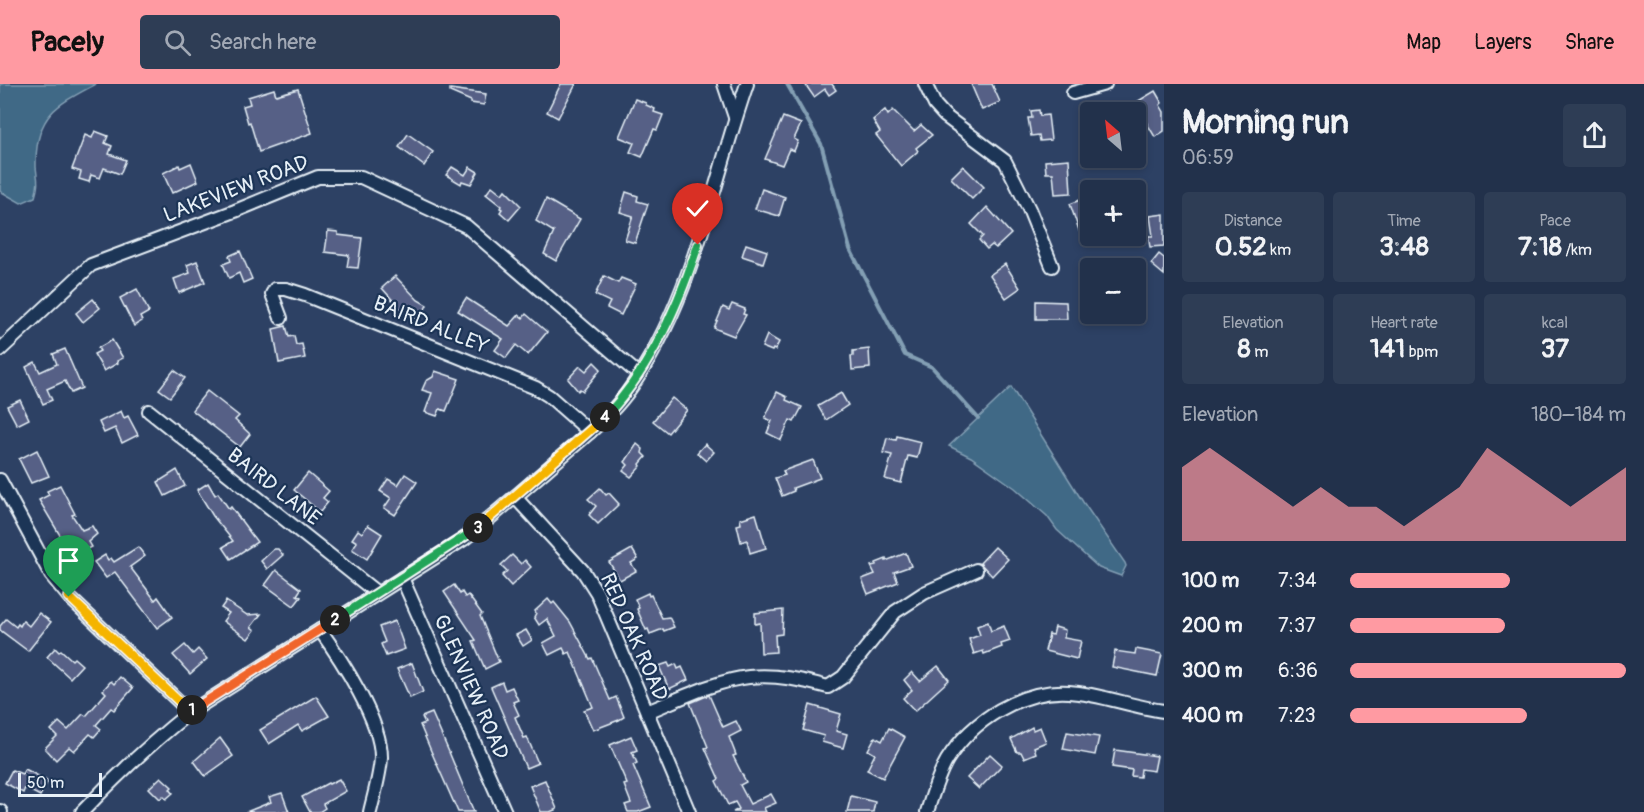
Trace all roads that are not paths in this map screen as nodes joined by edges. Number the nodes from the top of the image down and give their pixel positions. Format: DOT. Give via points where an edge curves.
graph roads {
  1 [pos="724,84"];
  2 [pos="747,84"];
  3 [pos="925,84"];
  4 [pos="1105,84"];
  5 [pos="1072,93"];
  6 [pos="735,117"];
  7 [pos="1052,266"];
  8 [pos="281,318"];
  9 [pos="0,350"];
  10 [pos="639,374"];
  11 [pos="149,411"];
  12 [pos="590,432"];
  13 [pos="0,480"];
  14 [pos="515,497"];
  15 [pos="976,570"];
  16 [pos="402,578"];
  17 [pos="376,593"];
  18 [pos="320,630"];
  19 [pos="647,711"];
  20 [pos="1164,711"];
  21 [pos="190,712"];
  22 [pos="82,812"];
  23 [pos="370,812"];
  24 [pos="505,812"];
  25 [pos="689,812"];
  26 [pos="927,812"];
  1 -- 6 [label="street"];
  2 -- 6 [label="street"];
  3 -- 7 [label="street" via="945,116 1005,161"];
  4 -- 5 [label="street"];
  6 -- 10 [label="street" via="691,266 668,321"];
  8 -- 12 [label="street, BAIRD ALLEY" via="272,294 275,289 305,295 536,388"];
  9 -- 10 [label="street, LAKEVIEW ROAD" via="91,265 318,177 361,177 466,226"];
  10 -- 12 [label="street"];
  11 -- 17 [label="street, BAIRD LANE"];
  12 -- 14 [label="street"];
  13 -- 21 [label="street" via="63,590"];
  14 -- 16 [label="street" via="464,539"];
  14 -- 19 [label="street, RED OAK ROAD" via="583,571 597,593"];
  15 -- 19 [label="street" via="924,593 895,612 843,677 828,687 797,678 751,676"];
  16 -- 17 [label="street"];
  16 -- 24 [label="street, GLENVIEW ROAD"];
  17 -- 18 [label="street"];
  18 -- 21 [label="street"];
  18 -- 23 [label="street" via="338,654 377,737 381,757"];
  19 -- 25 [label="street, RED OAK ROAD"];
  20 -- 26 [label="street" via="1071,692 1030,696 988,717 966,736 946,761"];
  21 -- 22 [label="street" via="119,773"];
}
